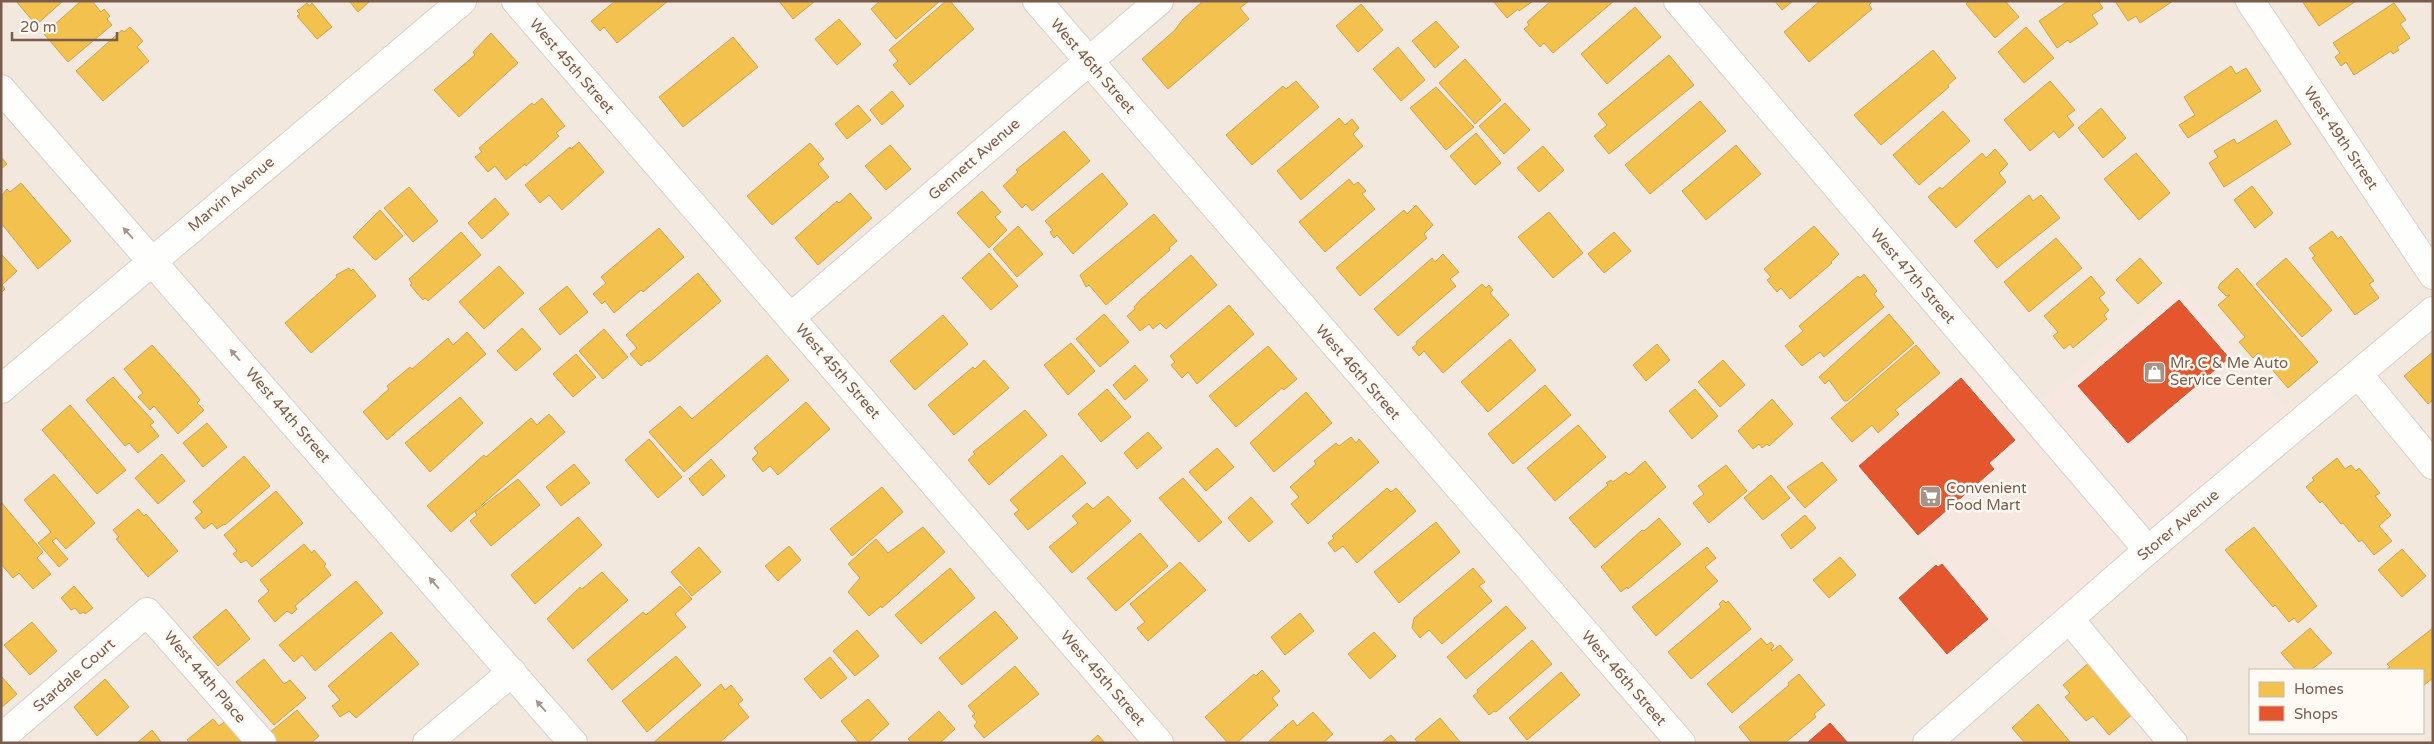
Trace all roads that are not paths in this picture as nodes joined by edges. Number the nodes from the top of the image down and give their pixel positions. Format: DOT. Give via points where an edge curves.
graph roads {
  1 [pos="462,1"];
  2 [pos="516,1"];
  3 [pos="1036,1"];
  4 [pos="1159,1"];
  5 [pos="1678,1"];
  6 [pos="2250,1"];
  7 [pos="1088,61"];
  8 [pos="1,89"];
  9 [pos="152,261"];
  10 [pos="2433,275"];
  11 [pos="2433,311"];
  12 [pos="791,317"];
  13 [pos="2358,374"];
  14 [pos="1,388"];
  15 [pos="2433,465"];
  16 [pos="2148,550"];
  17 [pos="148,612"];
  18 [pos="2070,620"];
  19 [pos="512,672"];
  20 [pos="1,738"];
  21 [pos="262,743"];
  22 [pos="427,743"];
  23 [pos="573,743"];
  24 [pos="1159,743"];
  25 [pos="1681,743"];
  26 [pos="1927,743"];
  27 [pos="2173,743"];
  1 -- 9 [label="street, Marvin Avenue"];
  2 -- 12 [label="street, West 45th Street"];
  3 -- 7 [label="street, West 46th Street"];
  4 -- 7 [label="street, Gennett Avenue"];
  5 -- 16 [label="street, West 47th Street"];
  6 -- 10 [label="street, West 49th Street"];
  7 -- 12 [label="street, Gennett Avenue"];
  7 -- 25 [label="street, West 46th Street"];
  9 -- 8 [label="street, West 44th Street, one-way"];
  9 -- 14 [label="street, Marvin Avenue"];
  19 -- 9 [label="street, West 44th Street, one-way"];
  11 -- 13 [label="street, Storer Avenue"];
  12 -- 24 [label="street, West 45th Street"];
  13 -- 15 [label="street"];
  13 -- 16 [label="street, Storer Avenue"];
  16 -- 18 [label="street, Storer Avenue"];
  17 -- 20 [label="street, Stardale Court"];
  17 -- 21 [label="street, West 44th Place"];
  18 -- 26 [label="street, Storer Avenue"];
  18 -- 27 [label="street"];
  19 -- 22 [label="street"];
  23 -- 19 [label="street, West 44th Street, one-way"];
}
